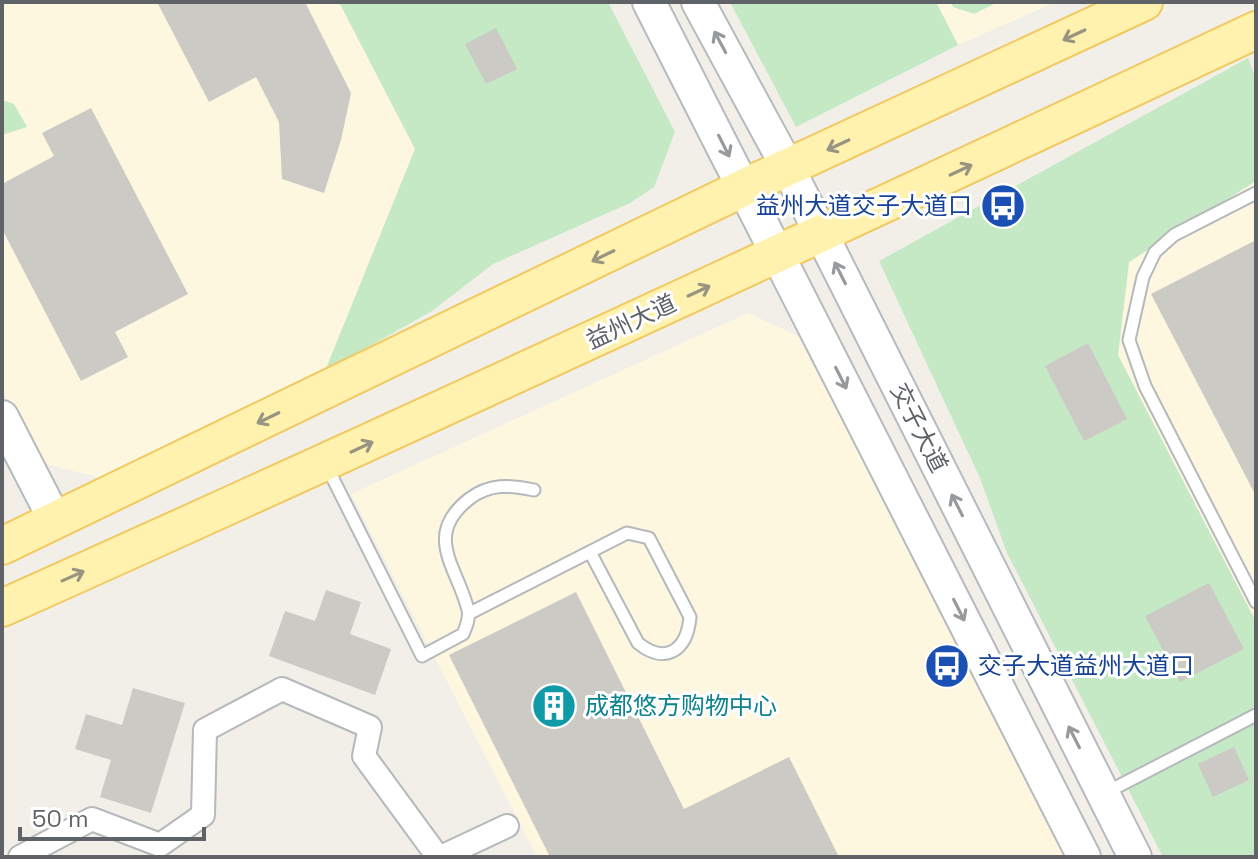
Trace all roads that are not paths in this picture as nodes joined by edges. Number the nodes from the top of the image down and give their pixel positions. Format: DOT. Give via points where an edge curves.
graph roads {
  1 [pos="649,2"];
  2 [pos="698,2"];
  3 [pos="1144,2"];
  4 [pos="1254,36"];
  5 [pos="788,168"];
  6 [pos="745,187"];
  7 [pos="1256,193"];
  8 [pos="821,235"];
  9 [pos="779,254"];
  10 [pos="2,417"];
  11 [pos="325,463"];
  12 [pos="534,490"];
  13 [pos="55,520"];
  14 [pos="2,546"];
  15 [pos="590,552"];
  16 [pos="1256,602"];
  17 [pos="2,608"];
  18 [pos="470,613"];
  19 [pos="1256,715"];
  20 [pos="1103,794"];
  21 [pos="507,826"];
  22 [pos="20,857"];
  23 [pos="439,857"];
  24 [pos="1084,857"];
  25 [pos="1135,857"];
  1 -- 6 [label="main road, 交子大道, one-way"];
  5 -- 2 [label="main road, 交子大道, one-way"];
  3 -- 5 [label="main road, one-way"];
  8 -- 4 [label="main road, 益州大道, one-way"];
  5 -- 6 [label="main road"];
  5 -- 8 [label="main road, 交子大道"];
  6 -- 9 [label="main road, 交子大道"];
  6 -- 13 [label="main road, one-way"];
  7 -- 16 [label="lane" via="1174,235 1155,252 1143,277 1129,340 1145,386"];
  8 -- 9 [label="main road, 益州大道"];
  20 -- 8 [label="main road, 交子大道, one-way"];
  11 -- 9 [label="main road, 益州大道, one-way"];
  9 -- 24 [label="main road, 交子大道, one-way"];
  10 -- 13 [label="main road"];
  17 -- 11 [label="main road, 益州大道, one-way"];
  11 -- 18 [label="lane" via="422,656 463,634"];
  12 -- 18 [label="lane" via="505,484 478,492 459,507 449,524 444,545"];
  13 -- 14 [label="main road"];
  15 -- 15 [label="lane" via="627,533 649,538 690,617 681,647 651,653 638,643"];
  15 -- 18 [label="lane"];
  19 -- 20 [label="lane"];
  20 -- 25 [label="main road, 交子大道"];
  21 -- 23 [label="street"];
  22 -- 23 [label="street" via="92,819 160,845 203,815 205,730 282,689 370,727 364,756"];
}
